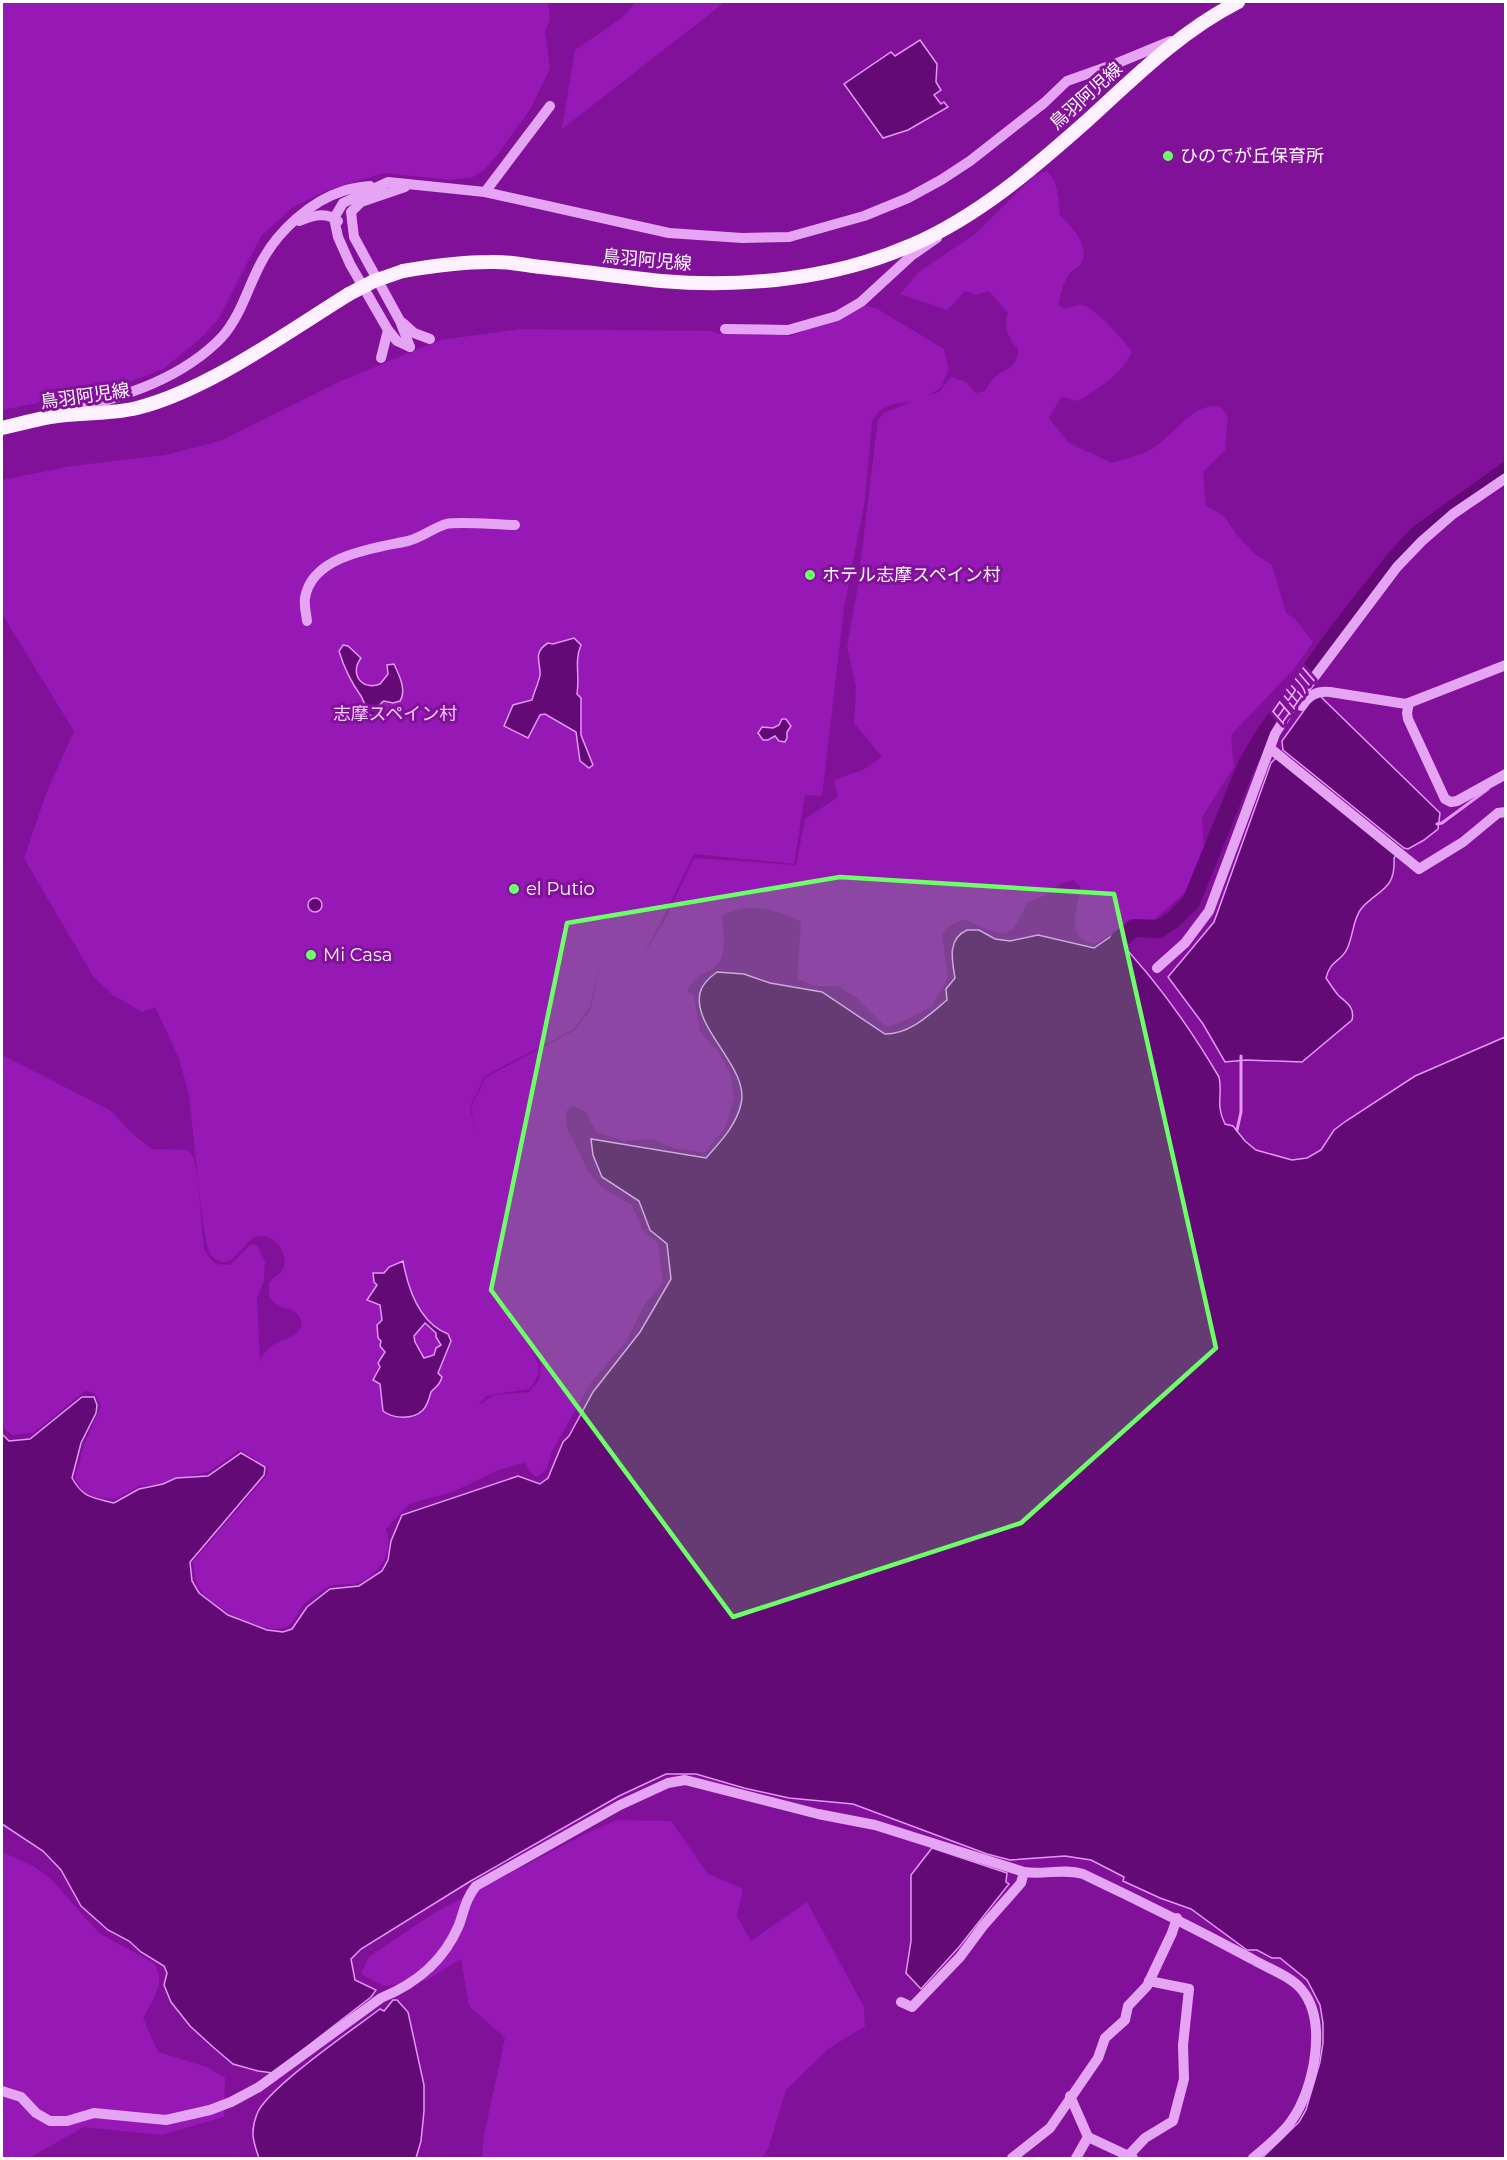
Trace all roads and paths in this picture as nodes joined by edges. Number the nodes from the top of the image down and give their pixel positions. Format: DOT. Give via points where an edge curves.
graph roads {
  1 [pos="1238,2"];
  2 [pos="1182,37"];
  3 [pos="550,106"];
  4 [pos="388,183"];
  5 [pos="411,185"];
  6 [pos="484,192"];
  7 [pos="977,210"];
  8 [pos="334,218"];
  9 [pos="290,224"];
  10 [pos="354,237"];
  11 [pos="400,321"];
  12 [pos="725,329"];
  13 [pos="388,330"];
  14 [pos="430,339"];
  15 [pos="381,358"];
  16 [pos="52,417"];
  17 [pos="2,428"];
  18 [pos="1506,478"];
  19 [pos="515,525"];
  20 [pos="307,621"];
  21 [pos="1506,665"];
  22 [pos="1409,703"];
  23 [pos="1271,749"];
  24 [pos="1506,774"];
  25 [pos="1506,812"];
  26 [pos="1157,968"];
  27 [pos="1024,1872"];
  28 [pos="1177,1918"];
  29 [pos="1149,1981"];
  30 [pos="901,2002"];
  31 [pos="2,2091"];
  32 [pos="1070,2096"];
  33 [pos="1088,2137"];
  34 [pos="1131,2157"];
  35 [pos="1012,2158"];
  36 [pos="1076,2158"];
  37 [pos="1253,2158"];
  1 -- 2 [label="main road, 鳥羽阿児線"];
  2 -- 6 [label="street" via="1067,81 970,161 888,207 789,237 669,233"];
  2 -- 7 [label="main road, 鳥羽阿児線" via="1032,169"];
  3 -- 6 [label="street"];
  4 -- 5 [label="street"];
  4 -- 8 [label="street" via="343,203"];
  4 -- 9 [label="street" via="344,190"];
  5 -- 6 [label="street"];
  5 -- 10 [label="street" via="361,202 351,212"];
  7 -- 12 [label="street" via="911,256 861,302 831,318 788,330"];
  7 -- 16 [label="main road, 鳥羽阿児線, bridge" via="913,245 822,274 709,283 493,261 403,271 349,294 244,359 174,395 104,414"];
  8 -- 9 [label="street" via="317,214"];
  8 -- 10 [label="street"];
  8 -- 13 [label="street" via="350,264"];
  9 -- 16 [label="street" via="263,259 238,316 221,338 186,366 154,384"];
  10 -- 11 [label="street"];
  11 -- 13 [label="street" via="410,347 397,341"];
  11 -- 14 [label="street" via="414,333"];
  13 -- 15 [label="street"];
  16 -- 17 [label="main road, 鳥羽阿児線"];
  18 -- 23 [label="street" via="1453,514 1397,567 1291,708"];
  19 -- 20 [label="street" via="447,524 410,541 384,544 332,561 307,591"];
  21 -- 22 [label="street"];
  22 -- 23 [label="street" via="1318,691 1302,704"];
  22 -- 24 [label="street" via="1408,719 1444,799 1457,801"];
  23 -- 25 [label="street" via="1419,869 1498,813"];
  23 -- 26 [label="street" via="1209,911 1185,944"];
  27 -- 28 [label="street" via="1076,1872"];
  27 -- 30 [label="street" via="1021,1883 960,1957 912,2007"];
  27 -- 31 [label="street" via="875,1825 686,1780 668,1783 620,1805 476,1886 469,1894 449,1946 433,1967 381,1998 259,2087 231,2102 166,2120 94,2113 67,2121 50,2121 21,2097"];
  28 -- 29 [label="street"];
  28 -- 37 [label="street" via="1295,1983 1310,2003 1317,2038 1302,2102 1286,2129"];
  29 -- 32 [label="street" via="1128,2006 1125,2020 1105,2038 1098,2058"];
  29 -- 34 [label="street" via="1188,1989 1184,2079 1173,2121 1145,2139"];
  32 -- 33 [label="street"];
  32 -- 35 [label="street" via="1050,2128"];
  33 -- 34 [label="street"];
  33 -- 36 [label="street"];
}
